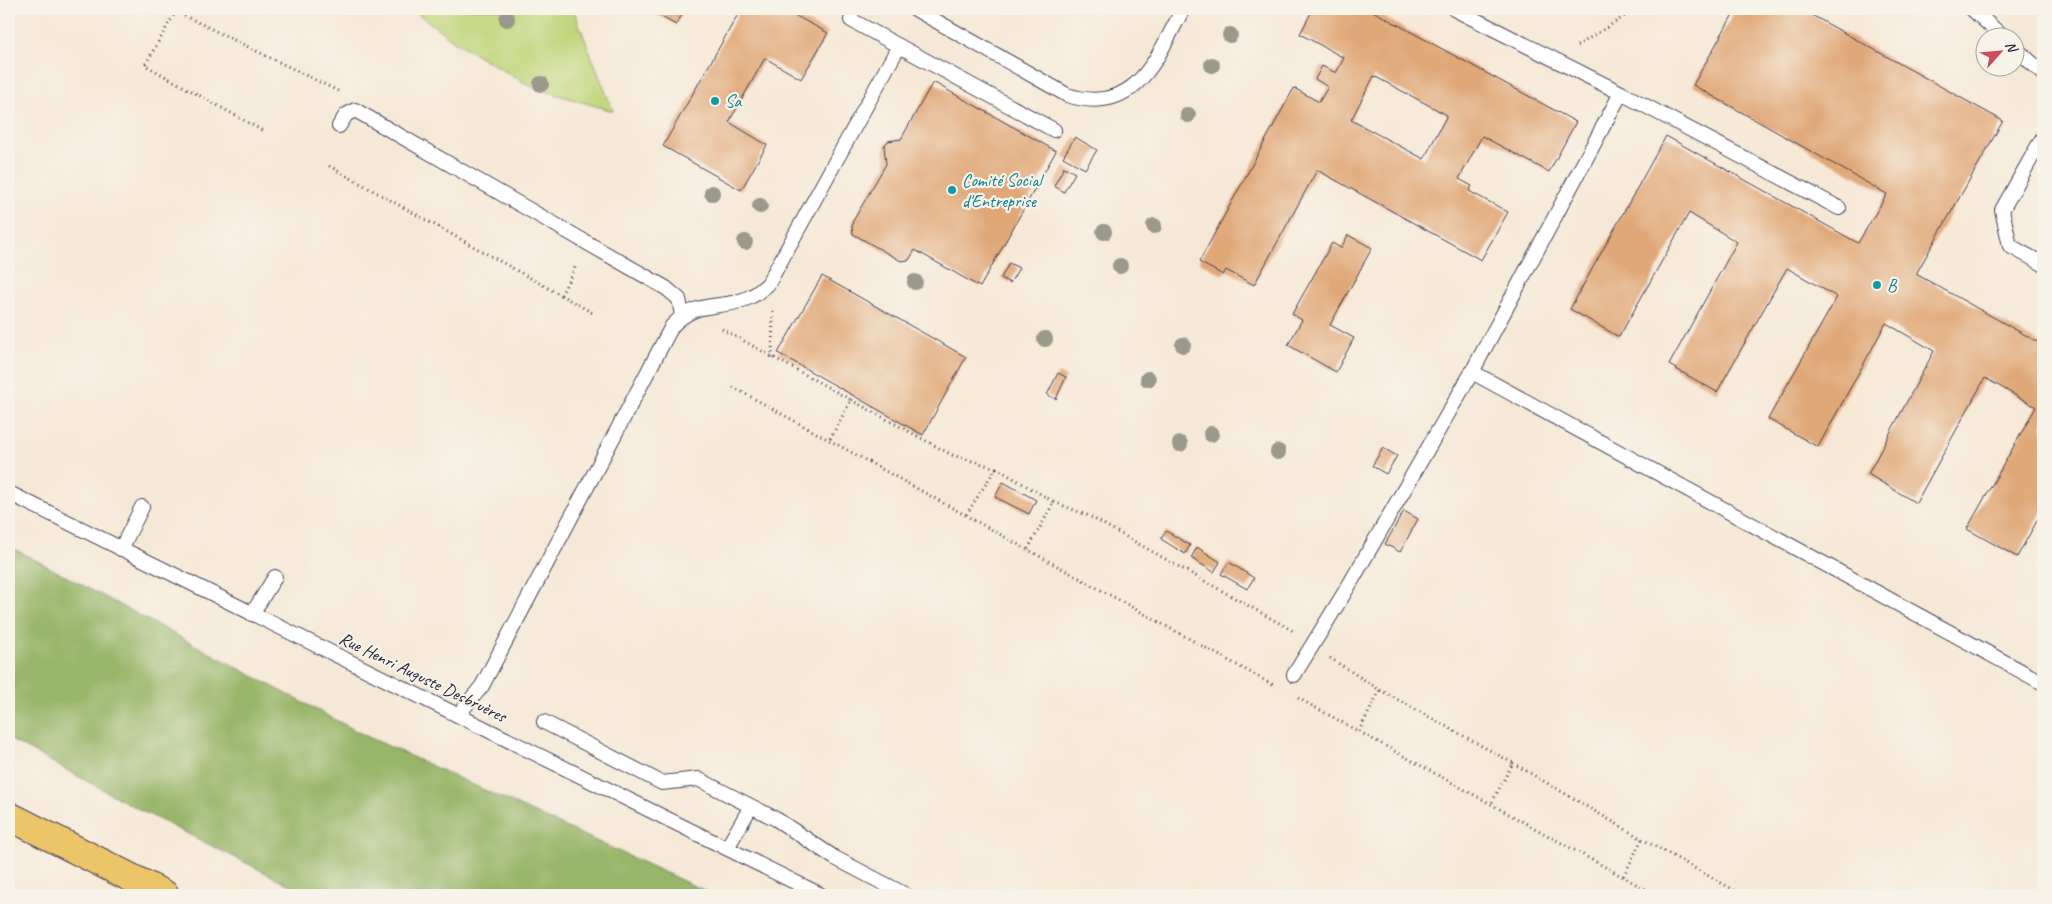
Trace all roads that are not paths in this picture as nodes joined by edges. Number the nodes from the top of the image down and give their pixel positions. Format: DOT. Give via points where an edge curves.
graph roads {
  1 [pos="915,9"];
  2 [pos="1183,9"];
  3 [pos="1454,9"];
  4 [pos="1972,9"];
  5 [pos="851,20"];
  6 [pos="1993,28"];
  7 [pos="899,46"];
  8 [pos="2024,56"];
  9 [pos="2043,73"];
  10 [pos="1621,93"];
  11 [pos="339,126"];
  12 [pos="1054,130"];
  13 [pos="2043,137"];
  14 [pos="1839,208"];
  15 [pos="2043,264"];
  16 [pos="682,315"];
  17 [pos="1472,372"];
  18 [pos="9,493"];
  19 [pos="142,507"];
  20 [pos="121,549"];
  21 [pos="275,577"];
  22 [pos="252,614"];
  23 [pos="1294,676"];
  24 [pos="2043,683"];
  25 [pos="458,716"];
  26 [pos="544,722"];
  27 [pos="750,808"];
  28 [pos="9,816"];
  29 [pos="727,848"];
  30 [pos="165,895"];
  31 [pos="821,895"];
  32 [pos="906,895"];
  1 -- 2 [label="lane" via="1067,95 1087,102 1105,100 1140,81 1152,67"];
  3 -- 10 [label="lane"];
  4 -- 6 [label="lane"];
  5 -- 7 [label="lane"];
  7 -- 12 [label="lane"];
  7 -- 16 [label="lane" via="768,284 753,296 703,306"];
  8 -- 9 [label="lane"];
  10 -- 14 [label="lane"];
  10 -- 17 [label="lane"];
  11 -- 16 [label="lane" via="346,115 355,110 666,288 679,299"];
  13 -- 15 [label="lane" via="2002,210 2010,246"];
  16 -- 25 [label="lane" via="672,326 482,686"];
  17 -- 23 [label="lane"];
  17 -- 24 [label="lane"];
  18 -- 20 [label="lane, Rue Henri Auguste Desbruères"];
  19 -- 20 [label="lane"];
  20 -- 22 [label="lane, Rue Henri Auguste Desbruères"];
  21 -- 22 [label="lane"];
  22 -- 25 [label="lane, Rue Henri Auguste Desbruères"];
  25 -- 29 [label="lane, Rue Henri Auguste Desbruères"];
  26 -- 27 [label="lane" via="662,783 698,780"];
  27 -- 29 [label="lane"];
  27 -- 32 [label="lane" via="776,819 835,858"];
  28 -- 30 [label="highway"];
  29 -- 31 [label="lane, Rue Henri Auguste Desbruères"];
}
